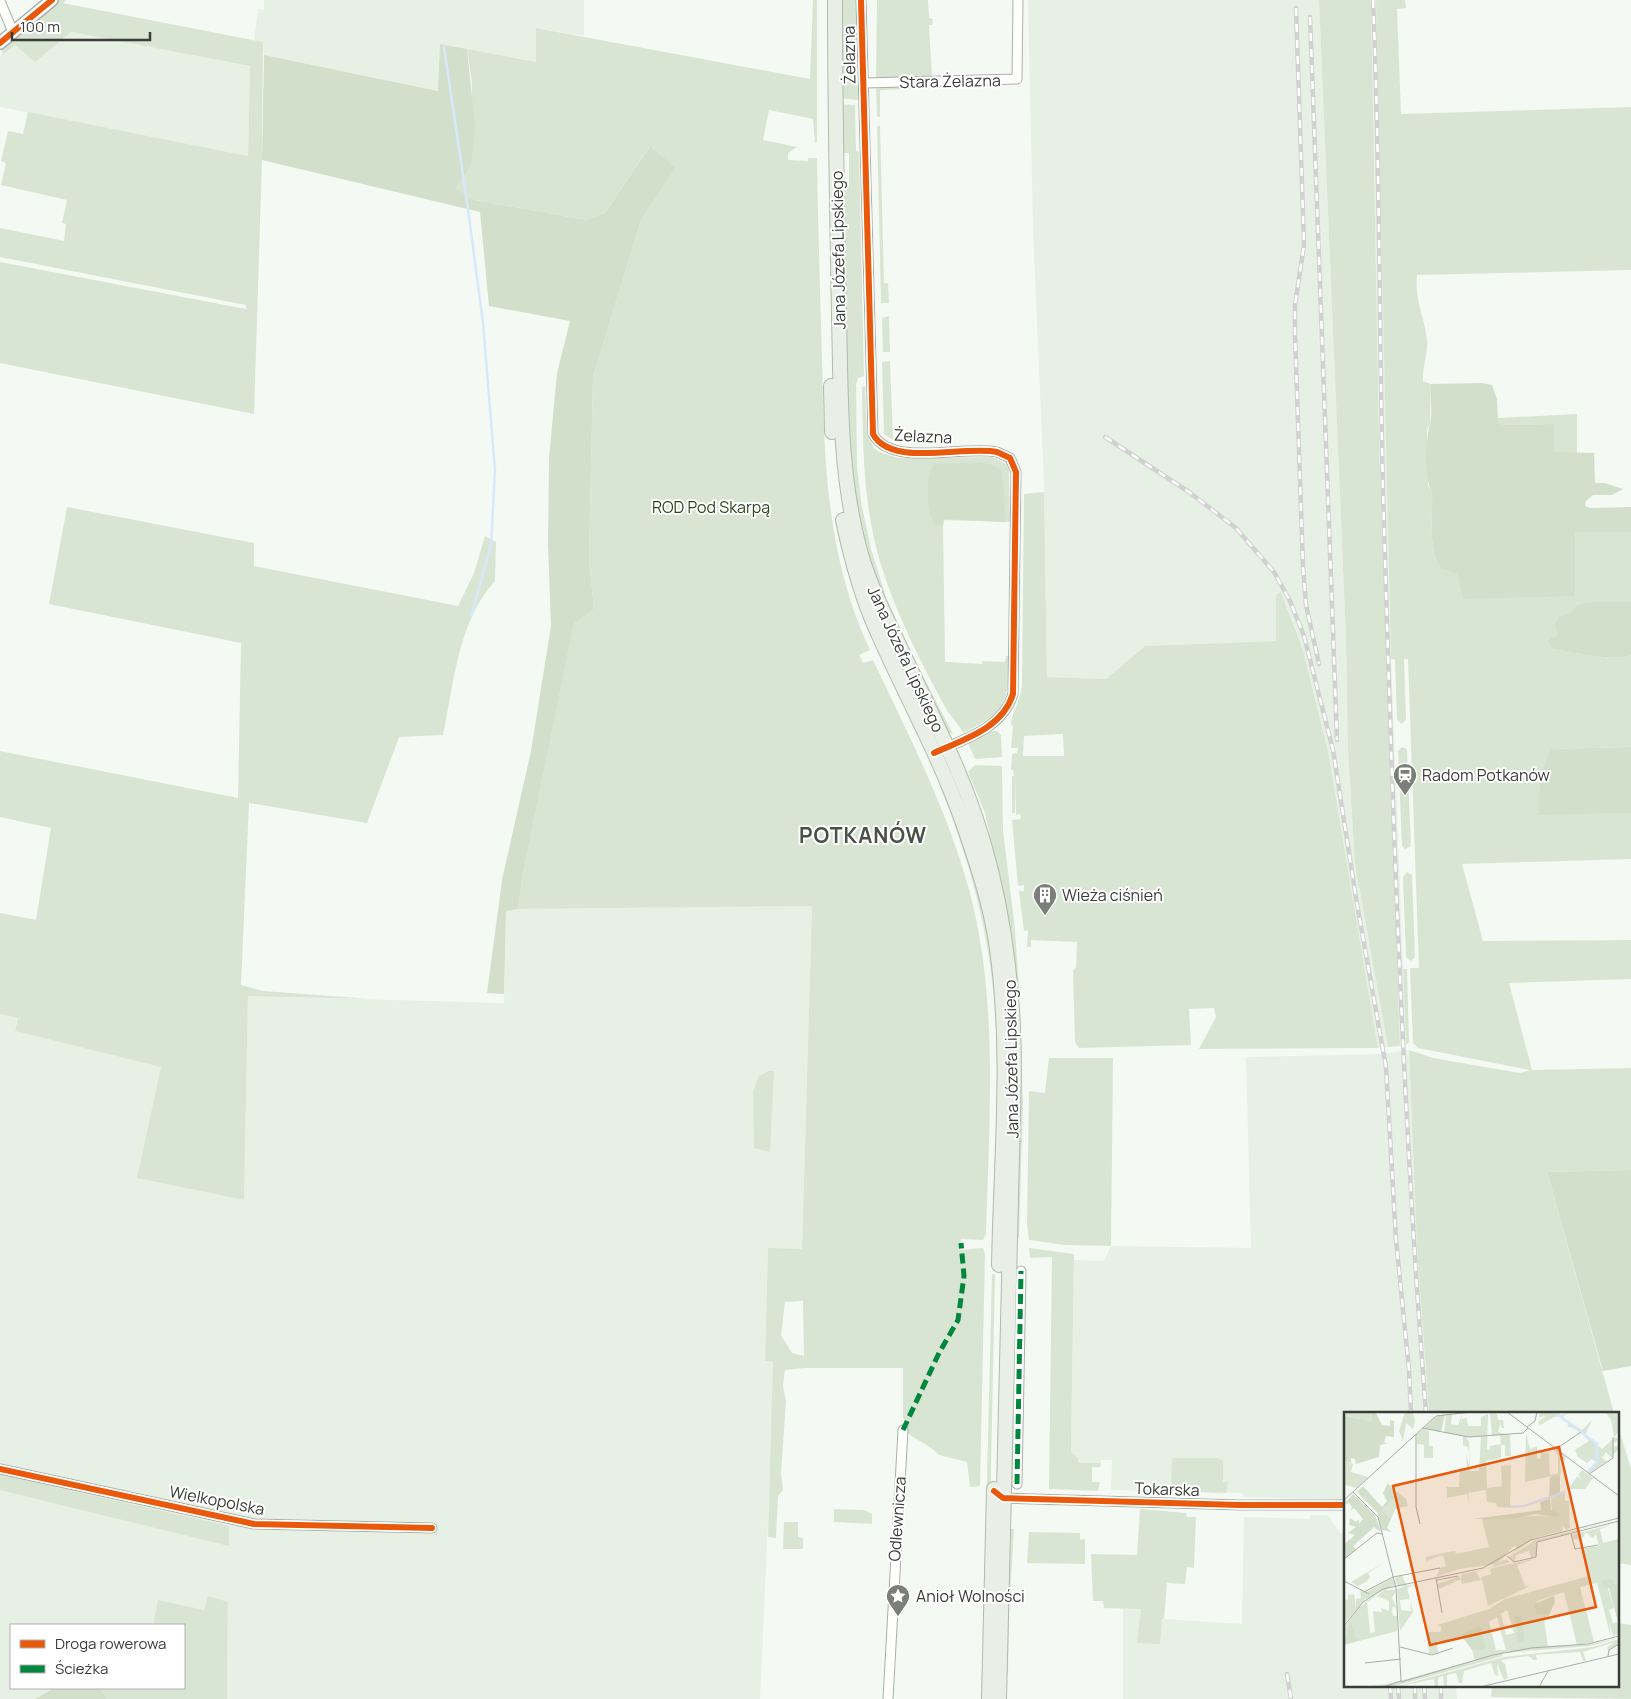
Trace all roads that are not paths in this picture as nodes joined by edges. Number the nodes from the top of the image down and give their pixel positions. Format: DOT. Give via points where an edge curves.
graph roads {
  1 [pos="52,0"];
  2 [pos="826,0"];
  3 [pos="835,0"];
  4 [pos="862,0"];
  5 [pos="1018,0"];
  6 [pos="0,1"];
  7 [pos="13,32"];
  8 [pos="0,44"];
  9 [pos="864,83"];
  10 [pos="947,747"];
  11 [pos="934,753"];
  12 [pos="1021,1271"];
  13 [pos="903,1430"];
  14 [pos="0,1469"];
  15 [pos="1016,1484"];
  16 [pos="997,1499"];
  17 [pos="1342,1504"];
  18 [pos="432,1528"];
  19 [pos="888,1699"];
  20 [pos="989,1699"];
  21 [pos="999,1699"];
  1 -- 7 [label="street"];
  2 -- 11 [label="main road, Jana Józefa Lipskiego" via="826,184 832,412 838,497 852,559 874,623"];
  3 -- 10 [label="main road, Jana Józefa Lipskiego" via="842,434 847,489 870,585"];
  4 -- 9 [label="street, Żelazna"];
  5 -- 9 [label="street, Stara Żelazna" via="1017,79"];
  6 -- 7 [label="street"];
  7 -- 8 [label="street"];
  9 -- 10 [label="street, Żelazna" via="873,434 883,447 895,451 997,452 1010,458 1016,472 1013,694 1007,708 993,724"];
  10 -- 11 [label="street, Żelazna"];
  10 -- 16 [label="main road, Jana Józefa Lipskiego" via="991,861 1011,993 1014,1080"];
  11 -- 16 [label="main road, Jana Józefa Lipskiego" via="961,818 989,911 1003,1010"];
  12 -- 15 [label="street"];
  13 -- 19 [label="street, Odlewnicza"];
  14 -- 18 [label="street, Wielkopolska" via="254,1524"];
  16 -- 17 [label="street, Tokarska"];
  16 -- 20 [label="main road, Jana Józefa Lipskiego"];
  16 -- 21 [label="main road, Jana Józefa Lipskiego"];
}
